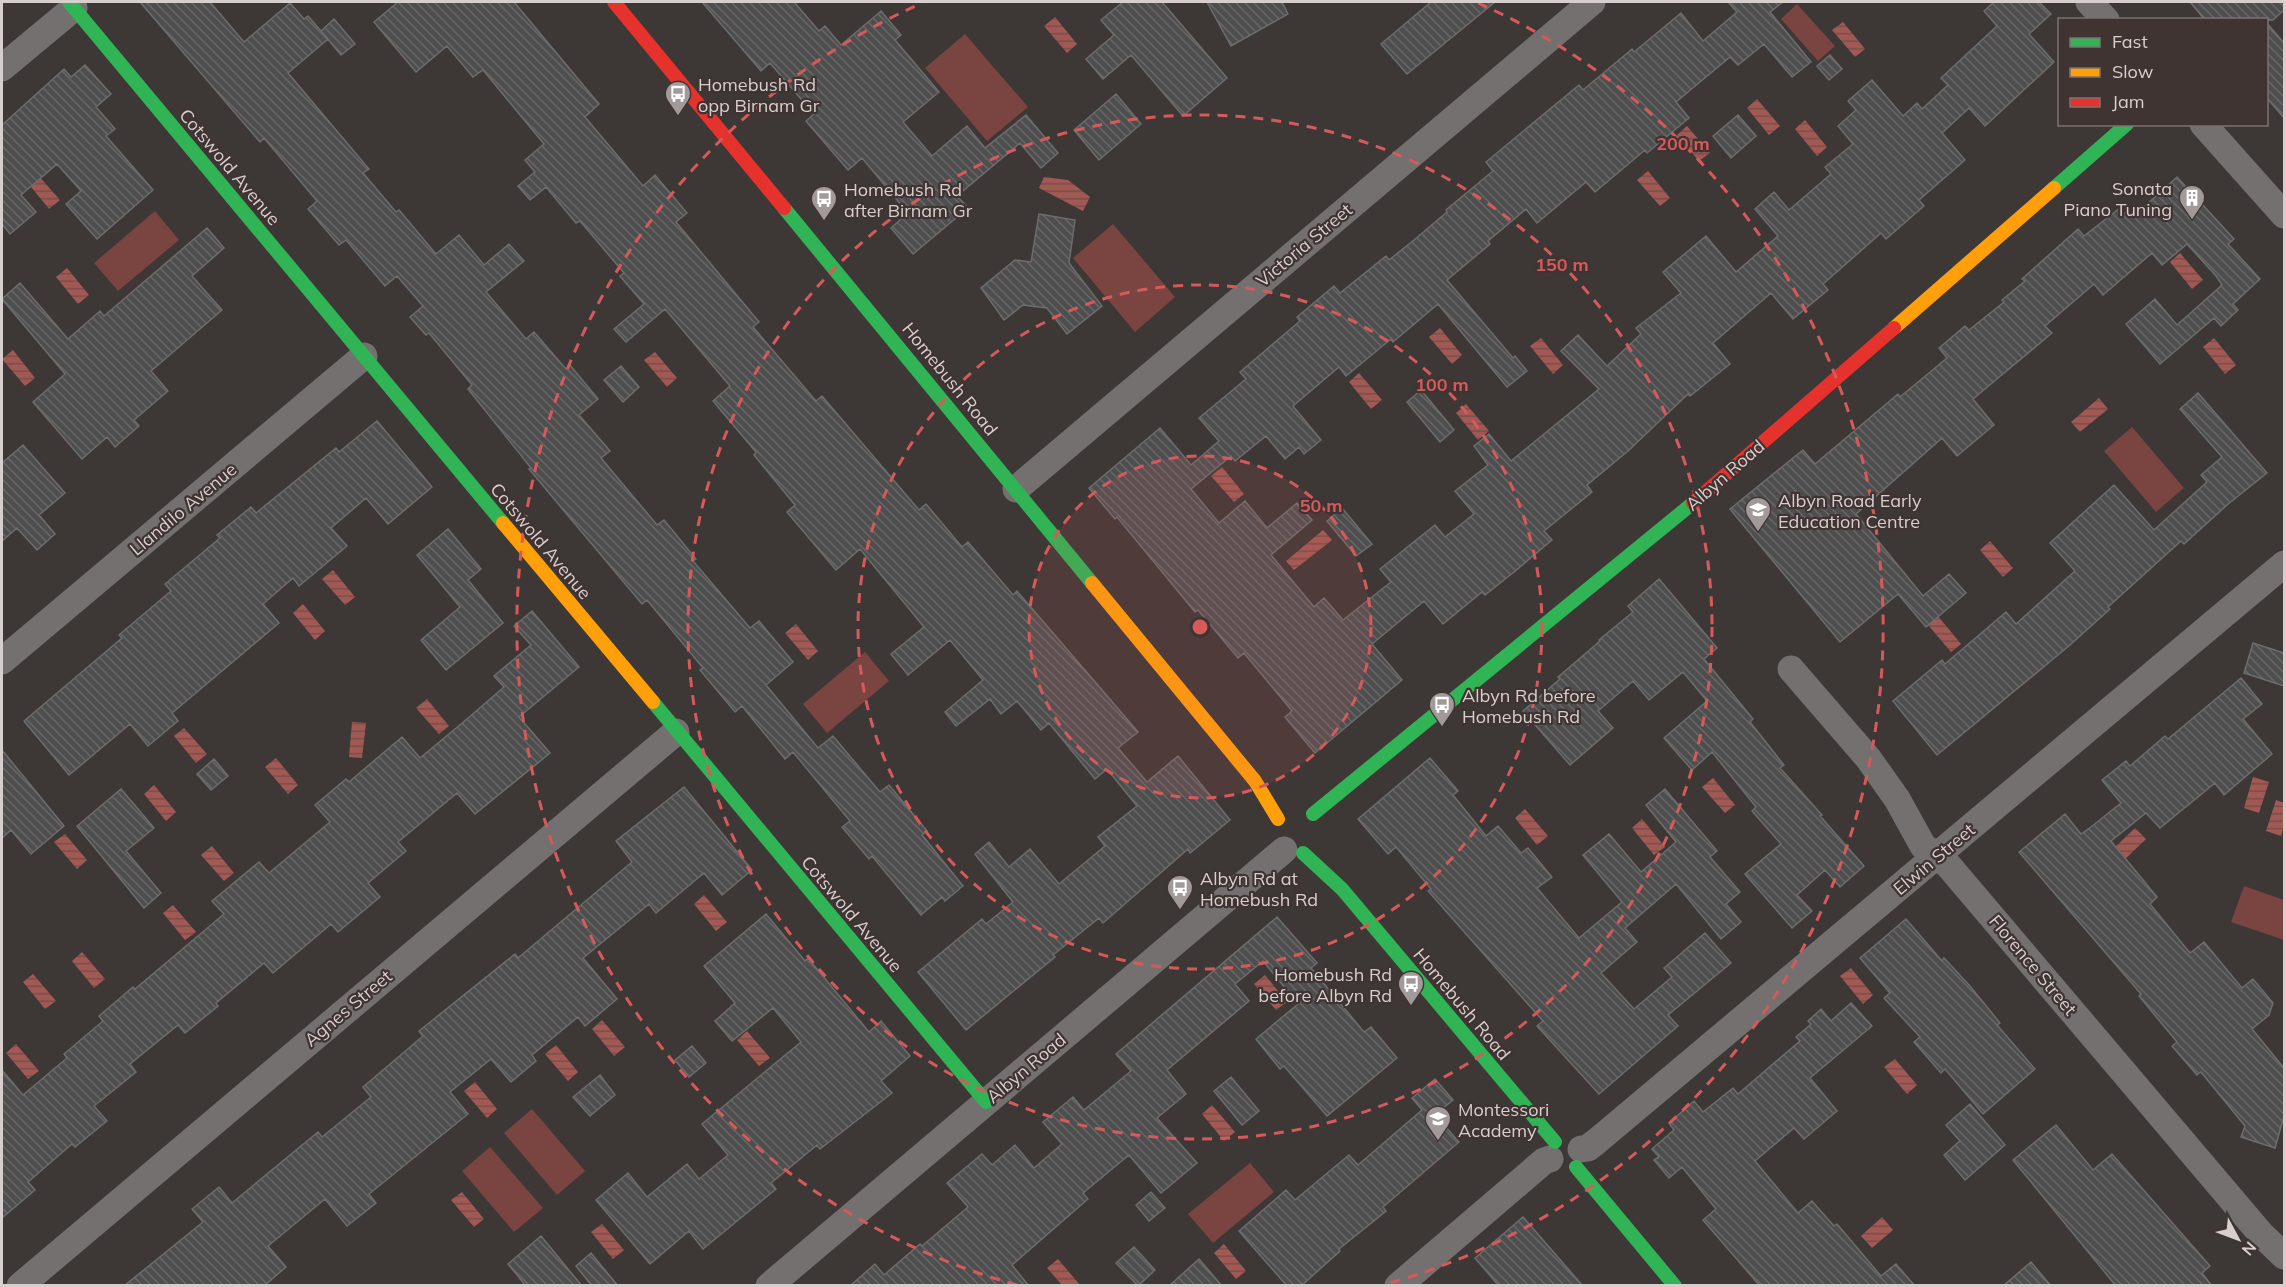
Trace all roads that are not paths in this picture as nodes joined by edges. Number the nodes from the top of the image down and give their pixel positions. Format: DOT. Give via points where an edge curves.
graph roads {
  1 [pos="2089,2"];
  2 [pos="617,3"];
  3 [pos="1586,3"];
  4 [pos="72,5"];
  5 [pos="2104,18"];
  6 [pos="2,68"];
  7 [pos="2125,126"];
  8 [pos="2205,126"];
  9 [pos="2284,215"];
  10 [pos="364,356"];
  11 [pos="1017,489"];
  12 [pos="2284,564"];
  13 [pos="2,661"];
  14 [pos="1791,669"];
  15 [pos="676,732"];
  16 [pos="1255,781"];
  17 [pos="1294,809"];
  18 [pos="1312,814"];
  19 [pos="1320,826"];
  20 [pos="1283,839"];
  21 [pos="1937,857"];
  22 [pos="1342,889"];
  23 [pos="986,1102"];
  24 [pos="1564,1159"];
  25 [pos="2284,1256"];
  26 [pos="20,1286"];
  27 [pos="769,1286"];
  28 [pos="1398,1286"];
  29 [pos="1675,1286"];
  1 -- 5 [label="street"];
  2 -- 11 [label="street, Homebush Road"];
  3 -- 11 [label="street, Victoria Street"];
  4 -- 6 [label="street"];
  4 -- 10 [label="street, Cotswold Avenue"];
  7 -- 18 [label="street, Albyn Road" via="1675,519"];
  8 -- 9 [label="street"];
  10 -- 13 [label="street, Llandilo Avenue"];
  10 -- 15 [label="street, Cotswold Avenue"];
  11 -- 16 [label="street, Homebush Road"];
  12 -- 21 [label="street, Elwin Street"];
  14 -- 21 [label="street, Florence Street" via="1868,758 1923,846"];
  15 -- 23 [label="street, Cotswold Avenue"];
  15 -- 26 [label="street, Agnes Street"];
  16 -- 17 [label="street, Homebush Road"];
  16 -- 20 [label="street, Homebush Road"];
  17 -- 18 [label="street, Homebush Road"];
  17 -- 20 [label="street"];
  18 -- 19 [label="street"];
  20 -- 22 [label="street, Homebush Road"];
  20 -- 22 [label="street, Homebush Road" via="1319,848"];
  20 -- 23 [label="street, Albyn Road"];
  21 -- 24 [label="street, Elwin Street" via="1588,1148"];
  21 -- 25 [label="street, Florence Street" via="1948,865 2261,1234"];
  22 -- 24 [label="street, Homebush Road"];
  23 -- 27 [label="street, Albyn Road"];
  24 -- 28 [label="street, Elwin Street" via="1544,1161"];
  24 -- 29 [label="street, Homebush Road"];
}
